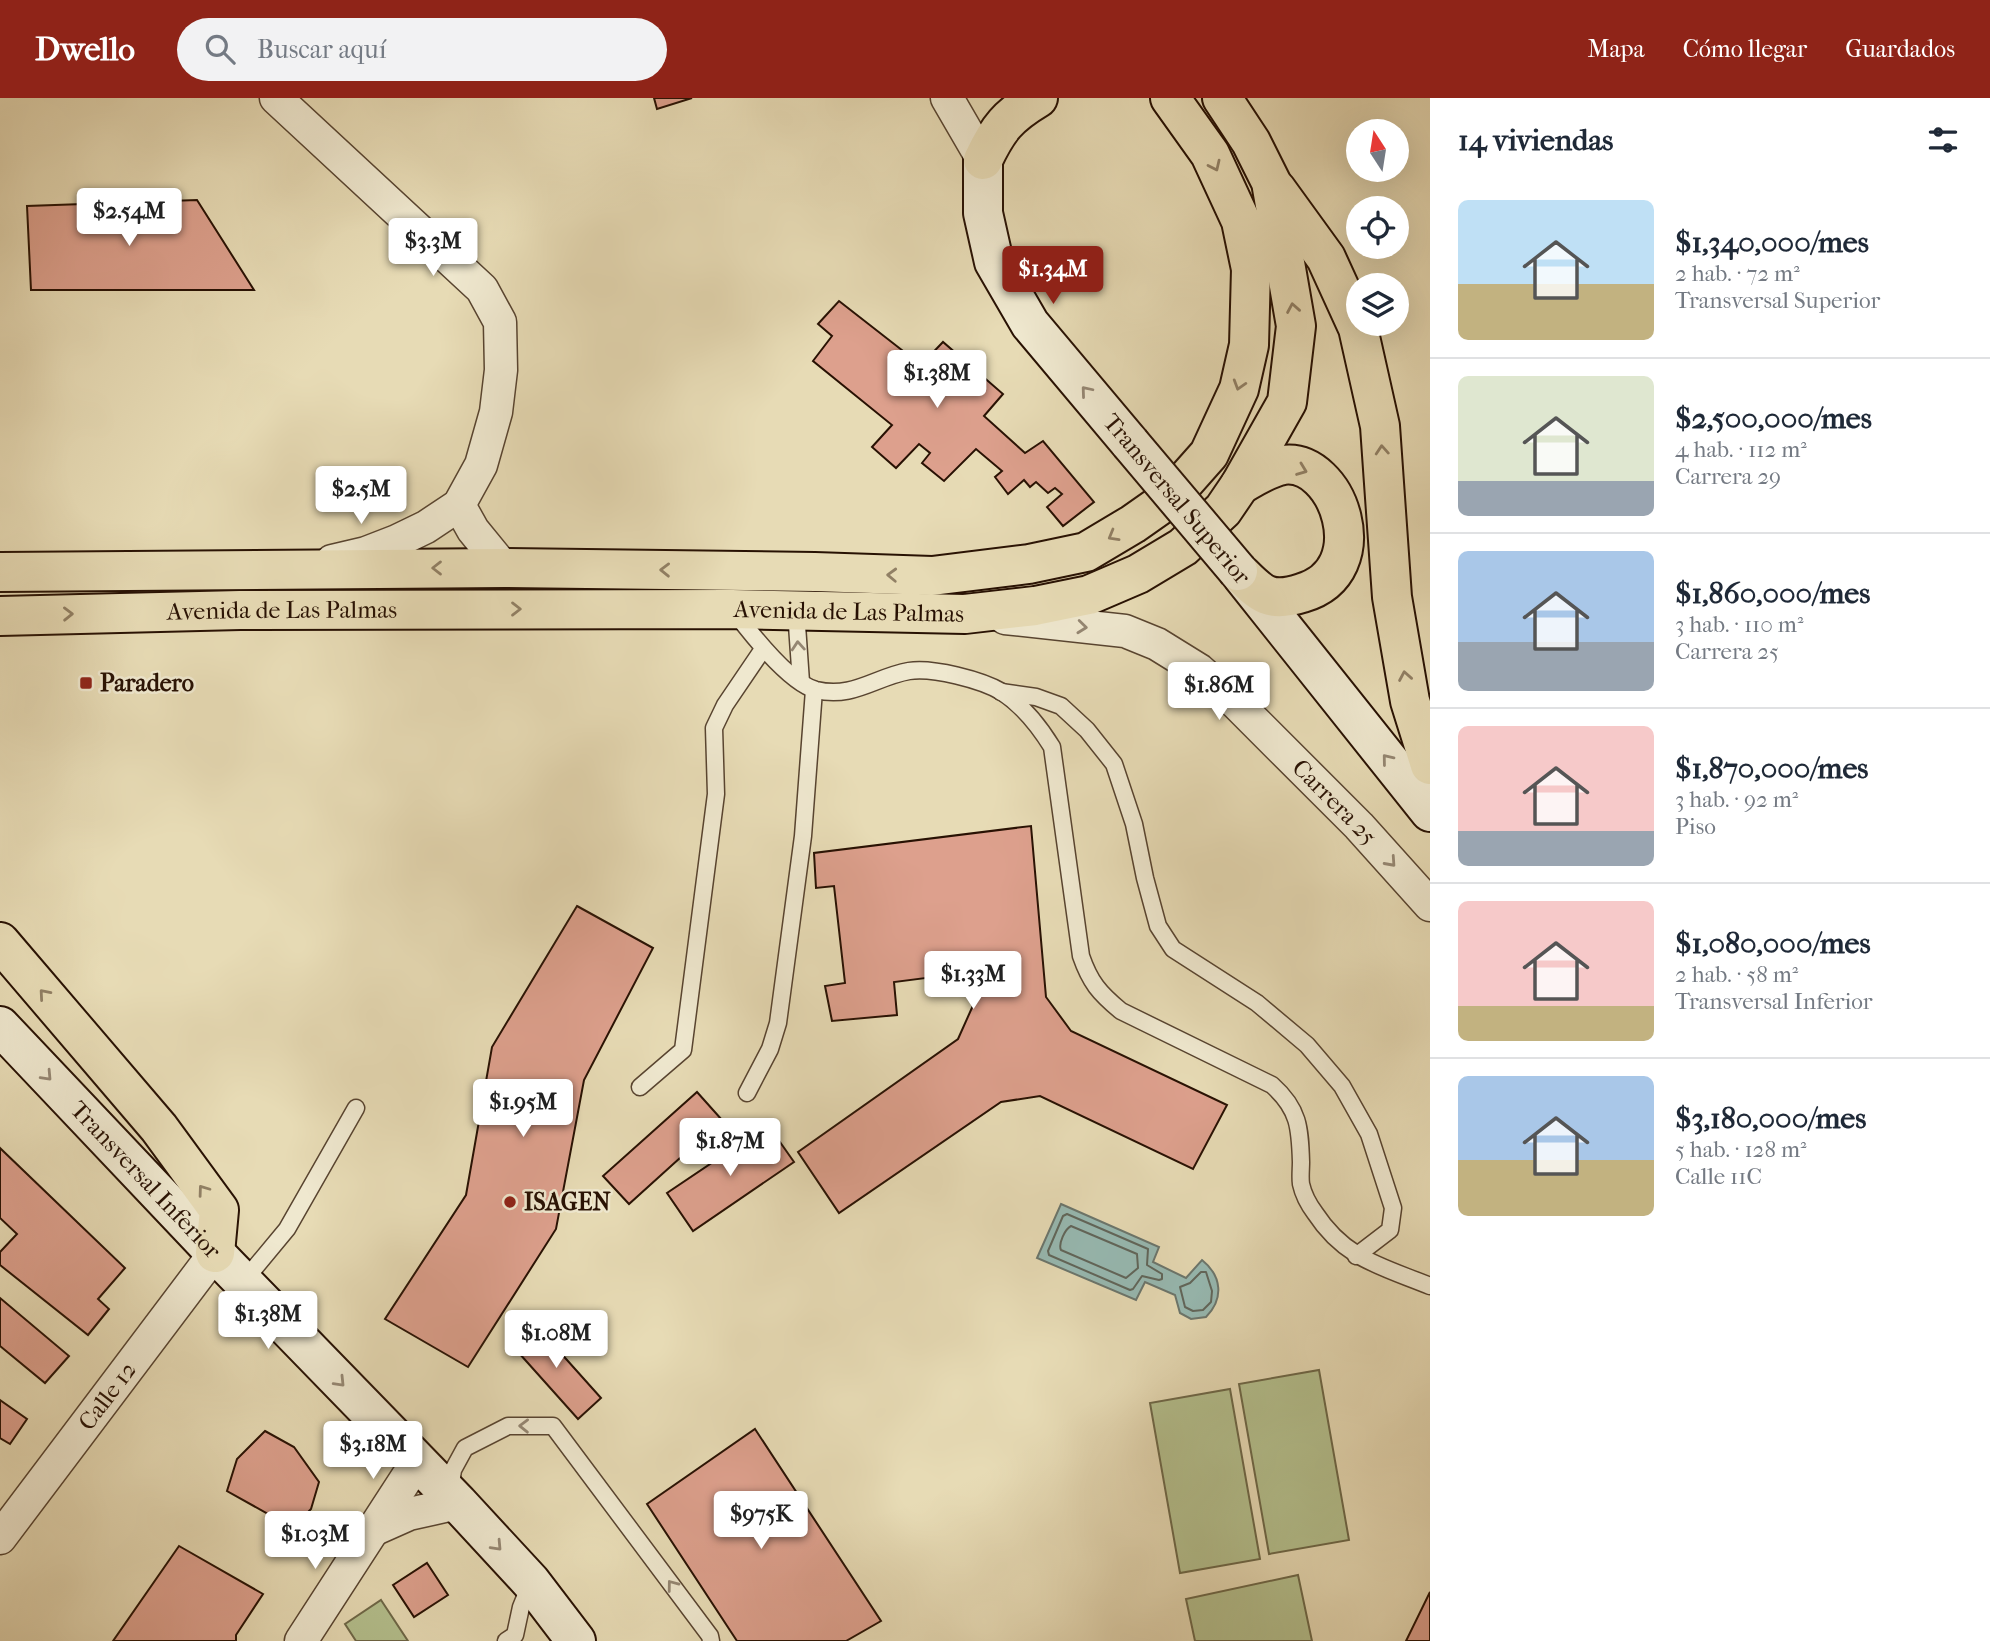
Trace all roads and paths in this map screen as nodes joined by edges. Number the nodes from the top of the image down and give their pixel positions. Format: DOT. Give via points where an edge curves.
graph roads {
  1 [pos="276,98"];
  2 [pos="947,98"];
  3 [pos="1038,98"];
  4 [pos="1222,98"];
  5 [pos="1165,101"];
  6 [pos="983,160"];
  7 [pos="1271,182"];
  8 [pos="1240,485"];
  9 [pos="458,505"];
  10 [pos="272,568"];
  11 [pos="504,568"];
  12 [pos="1238,571"];
  13 [pos="0,572"];
  14 [pos="732,609"];
  15 [pos="796,610"];
  16 [pos="965,614"];
  17 [pos="0,616"];
  18 [pos="763,649"];
  19 [pos="807,686"];
  20 [pos="1001,692"];
  21 [pos="1430,765"];
  22 [pos="1430,812"];
  23 [pos="1430,905"];
  24 [pos="0,942"];
  25 [pos="0,1026"];
  26 [pos="640,1087"];
  27 [pos="747,1093"];
  28 [pos="356,1108"];
  29 [pos="215,1253"];
  30 [pos="1356,1255"];
  31 [pos="243,1282"];
  32 [pos="1430,1286"];
  33 [pos="417,1462"];
  34 [pos="454,1499"];
  35 [pos="373,1530"];
  36 [pos="0,1538"];
  37 [pos="531,1583"];
  38 [pos="301,1641"];
  39 [pos="506,1641"];
  40 [pos="576,1641"];
  41 [pos="711,1641"];
  1 -- 9 [label="street" via="482,289 500,322 496,412 481,465"];
  2 -- 6 [label="street"];
  3 -- 6 [label="main road" via="1019,109 996,133"];
  4 -- 7 [label="main road, Avenida de Las Palmas"];
  5 -- 11 [label="main road, Avenida de Las Palmas, one-way" via="1210,155 1241,221 1251,269 1249,345 1239,389 1209,454 1170,498 1086,552 932,576"];
  12 -- 6 [label="main road, Transversal Superior, one-way, bridge" via="1030,324 994,262 983,213"];
  8 -- 7 [label="main road, Avenida de Las Palmas, one-way" via="1287,402 1296,326"];
  21 -- 7 [label="main road, one-way" via="1409,701 1392,597 1380,426 1358,328 1326,258"];
  8 -- 12 [label="main road, one-way" via="1286,465 1308,470 1334,496 1344,528 1337,569 1328,580 1304,593 1281,597 1260,593"];
  8 -- 16 [label="main road, Avenida de Las Palmas" via="1223,510 1183,547 1138,574 1089,595"];
  9 -- 10 [label="street" via="426,527 366,552"];
  9 -- 11 [label="street"];
  11 -- 10 [label="main road, Avenida de Las Palmas, one-way"];
  10 -- 13 [label="main road, Avenida de Las Palmas"];
  22 -- 12 [label="main road, Transversal Superior, one-way"];
  14 -- 15 [label="main road, Avenida de Las Palmas"];
  17 -- 14 [label="main road, Avenida de Las Palmas, one-way" via="253,610"];
  14 -- 18 [label="lane"];
  15 -- 16 [label="main road, Avenida de Las Palmas"];
  19 -- 15 [label="lane, one-way"];
  16 -- 23 [label="street, Carrera 25, one-way" via="1125,631 1199,670 1359,826"];
  18 -- 19 [label="lane"];
  18 -- 26 [label="lane" via="714,728 716,794 682,1050"];
  19 -- 20 [label="lane" via="853,691 911,670 947,674"];
  19 -- 27 [label="lane" via="805,813 778,1023"];
  20 -- 30 [label="lane" via="1039,726 1052,747 1088,976 1121,1011 1283,1094 1300,1130 1301,1185 1328,1234"];
  20 -- 30 [label="lane" via="1061,706 1087,730 1114,764 1134,824 1158,926 1173,949 1257,1003 1307,1045 1342,1086 1369,1134 1393,1208 1390,1230"];
  29 -- 24 [label="main road, one-way" via="219,1210 159,1128"];
  25 -- 29 [label="main road, Transversal Inferior, one-way"];
  28 -- 31 [label="lane" via="287,1229"];
  29 -- 31 [label="main road, Transversal Inferior"];
  29 -- 36 [label="street, Calle 12"];
  30 -- 32 [label="lane"];
  31 -- 33 [label="main road, Transversal Inferior, one-way"];
  33 -- 34 [label="main road, Transversal Inferior"];
  33 -- 35 [label="street"];
  34 -- 35 [label="street"];
  34 -- 37 [label="main road, Transversal Inferior, one-way"];
  41 -- 34 [label="lane, one-way" via="553,1426 508,1426 465,1448 453,1470"];
  35 -- 38 [label="street"];
  37 -- 39 [label="lane" via="515,1635"];
  37 -- 40 [label="main road, Transversal Inferior"];
}
